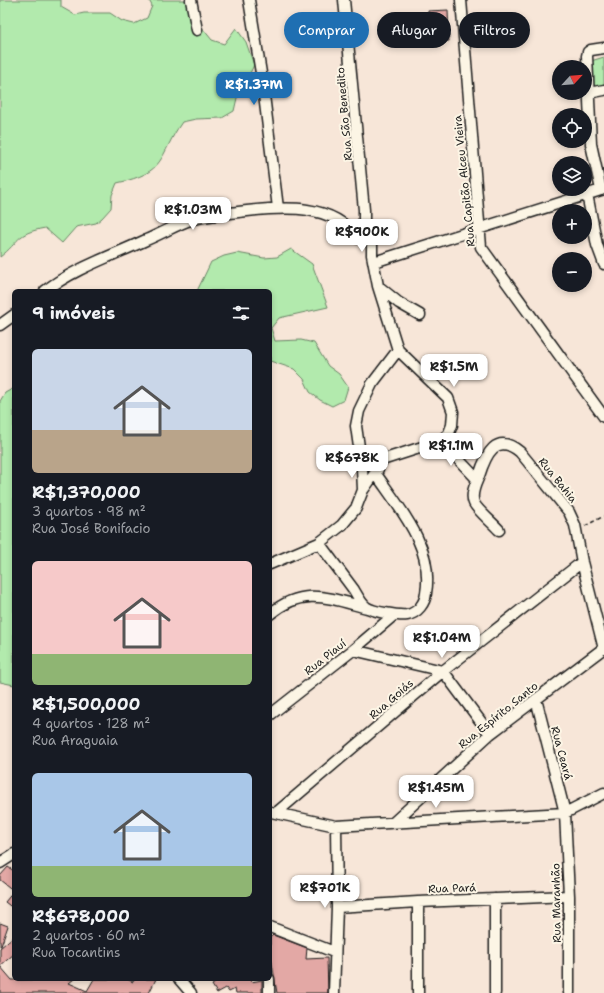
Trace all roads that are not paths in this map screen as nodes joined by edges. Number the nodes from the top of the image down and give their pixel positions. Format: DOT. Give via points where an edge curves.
graph roads {
  1 [pos="191,0"];
  2 [pos="249,0"];
  3 [pos="344,0"];
  4 [pos="461,0"];
  5 [pos="197,30"];
  6 [pos="604,48"];
  7 [pos="588,60"];
  8 [pos="604,90"];
  9 [pos="592,92"];
  10 [pos="589,100"];
  11 [pos="603,189"];
  12 [pos="592,192"];
  13 [pos="580,196"];
  14 [pos="587,196"];
  15 [pos="278,208"];
  16 [pos="478,227"];
  17 [pos="357,228"];
  18 [pos="372,235"];
  19 [pos="359,240"];
  20 [pos="373,258"];
  21 [pos="604,264"];
  22 [pos="378,286"];
  23 [pos="48,289"];
  24 [pos="420,315"];
  25 [pos="12,316"];
  26 [pos="0,325"];
  27 [pos="398,350"];
  28 [pos="604,417"];
  29 [pos="441,441"];
  30 [pos="359,449"];
  31 [pos="382,460"];
  32 [pos="376,474"];
  33 [pos="478,479"];
  34 [pos="363,490"];
  35 [pos="499,530"];
  36 [pos="319,543"];
  37 [pos="582,562"];
  38 [pos="272,563"];
  39 [pos="367,608"];
  40 [pos="272,613"];
  41 [pos="394,615"];
  42 [pos="604,649"];
  43 [pos="352,650"];
  44 [pos="443,671"];
  45 [pos="536,699"];
  46 [pos="272,713"];
  47 [pos="490,734"];
  48 [pos="604,793"];
  49 [pos="273,812"];
  50 [pos="565,813"];
  51 [pos="394,822"];
  52 [pos="336,826"];
  53 [pos="9,857"];
  54 [pos="0,864"];
  55 [pos="569,896"];
  56 [pos="495,899"];
  57 [pos="418,902"];
  58 [pos="337,907"];
  59 [pos="272,927"];
  60 [pos="334,952"];
  61 [pos="181,981"];
  62 [pos="269,981"];
  63 [pos="191,993"];
  64 [pos="269,993"];
  65 [pos="334,993"];
  66 [pos="418,993"];
  67 [pos="494,993"];
  68 [pos="569,993"];
  1 -- 5 [label="street"];
  2 -- 15 [label="street"];
  3 -- 17 [label="street, Rua São Benedito" via="364,210"];
  4 -- 16 [label="street, Rua Capitão Alceu Vieira"];
  6 -- 7 [label="street" via="590,50"];
  8 -- 9 [label="street"];
  10 -- 11 [label="street" via="591,144"];
  11 -- 12 [label="street"];
  13 -- 16 [label="street"];
  14 -- 21 [label="street" via="597,245"];
  15 -- 17 [label="street" via="319,212"];
  15 -- 23 [label="street" via="216,214 191,220 81,269"];
  16 -- 20 [label="street"];
  16 -- 28 [label="street, Rua Capitão Alceu Vieira" via="481,247"];
  17 -- 18 [label="street" via="370,229"];
  17 -- 19 [label="street"];
  18 -- 19 [label="street" via="368,241"];
  18 -- 20 [label="street"];
  19 -- 20 [label="street"];
  20 -- 22 [label="street"];
  22 -- 24 [label="street" via="399,303"];
  22 -- 27 [label="street"];
  25 -- 26 [label="street"];
  27 -- 29 [label="street" via="448,398 453,412 452,425 449,433"];
  27 -- 30 [label="street" via="364,398 356,426"];
  29 -- 31 [label="street"];
  29 -- 33 [label="street"];
  30 -- 31 [label="street" via="370,460"];
  30 -- 34 [label="street"];
  31 -- 32 [label="street"];
  32 -- 34 [label="street"];
  32 -- 41 [label="street" via="413,529 421,545 425,564 425,600 419,608 408,615"];
  33 -- 35 [label="street, Rua Bahia" via="473,492 474,503"];
  33 -- 37 [label="street, Rua Bahia" via="488,452 495,446 504,444 520,452 569,512"];
  34 -- 36 [label="street" via="356,508 342,525"];
  36 -- 38 [label="street"];
  36 -- 39 [label="street"];
  37 -- 42 [label="street, Rua Bahia"];
  37 -- 44 [label="street, Rua Goiás"];
  39 -- 40 [label="street" via="326,597 307,596 292,599"];
  39 -- 41 [label="street"];
  41 -- 43 [label="street, Rua Piauí"];
  42 -- 45 [label="street, Rua Espírito Santo"];
  43 -- 44 [label="street"];
  43 -- 46 [label="street, Rua Piauí"];
  44 -- 47 [label="street"];
  44 -- 49 [label="street, Rua Goiás"];
  45 -- 47 [label="street, Rua Espírito Santo"];
  45 -- 50 [label="street, Rua Ceará"];
  47 -- 51 [label="street, Rua Espírito Santo"];
  48 -- 50 [label="street"];
  49 -- 52 [label="street"];
  50 -- 51 [label="street"];
  50 -- 55 [label="street, Rua Maranhão"];
  51 -- 52 [label="street"];
  52 -- 58 [label="street"];
  53 -- 54 [label="street"];
  55 -- 56 [label="street, Rua Pará"];
  55 -- 68 [label="street, Rua Maranhão"];
  56 -- 57 [label="street, Rua Pará"];
  56 -- 67 [label="street"];
  57 -- 58 [label="street, Rua Pará"];
  57 -- 66 [label="street"];
  58 -- 60 [label="street"];
  59 -- 60 [label="street"];
  60 -- 65 [label="street"];
  61 -- 63 [label="street"];
  62 -- 64 [label="street"];
}
